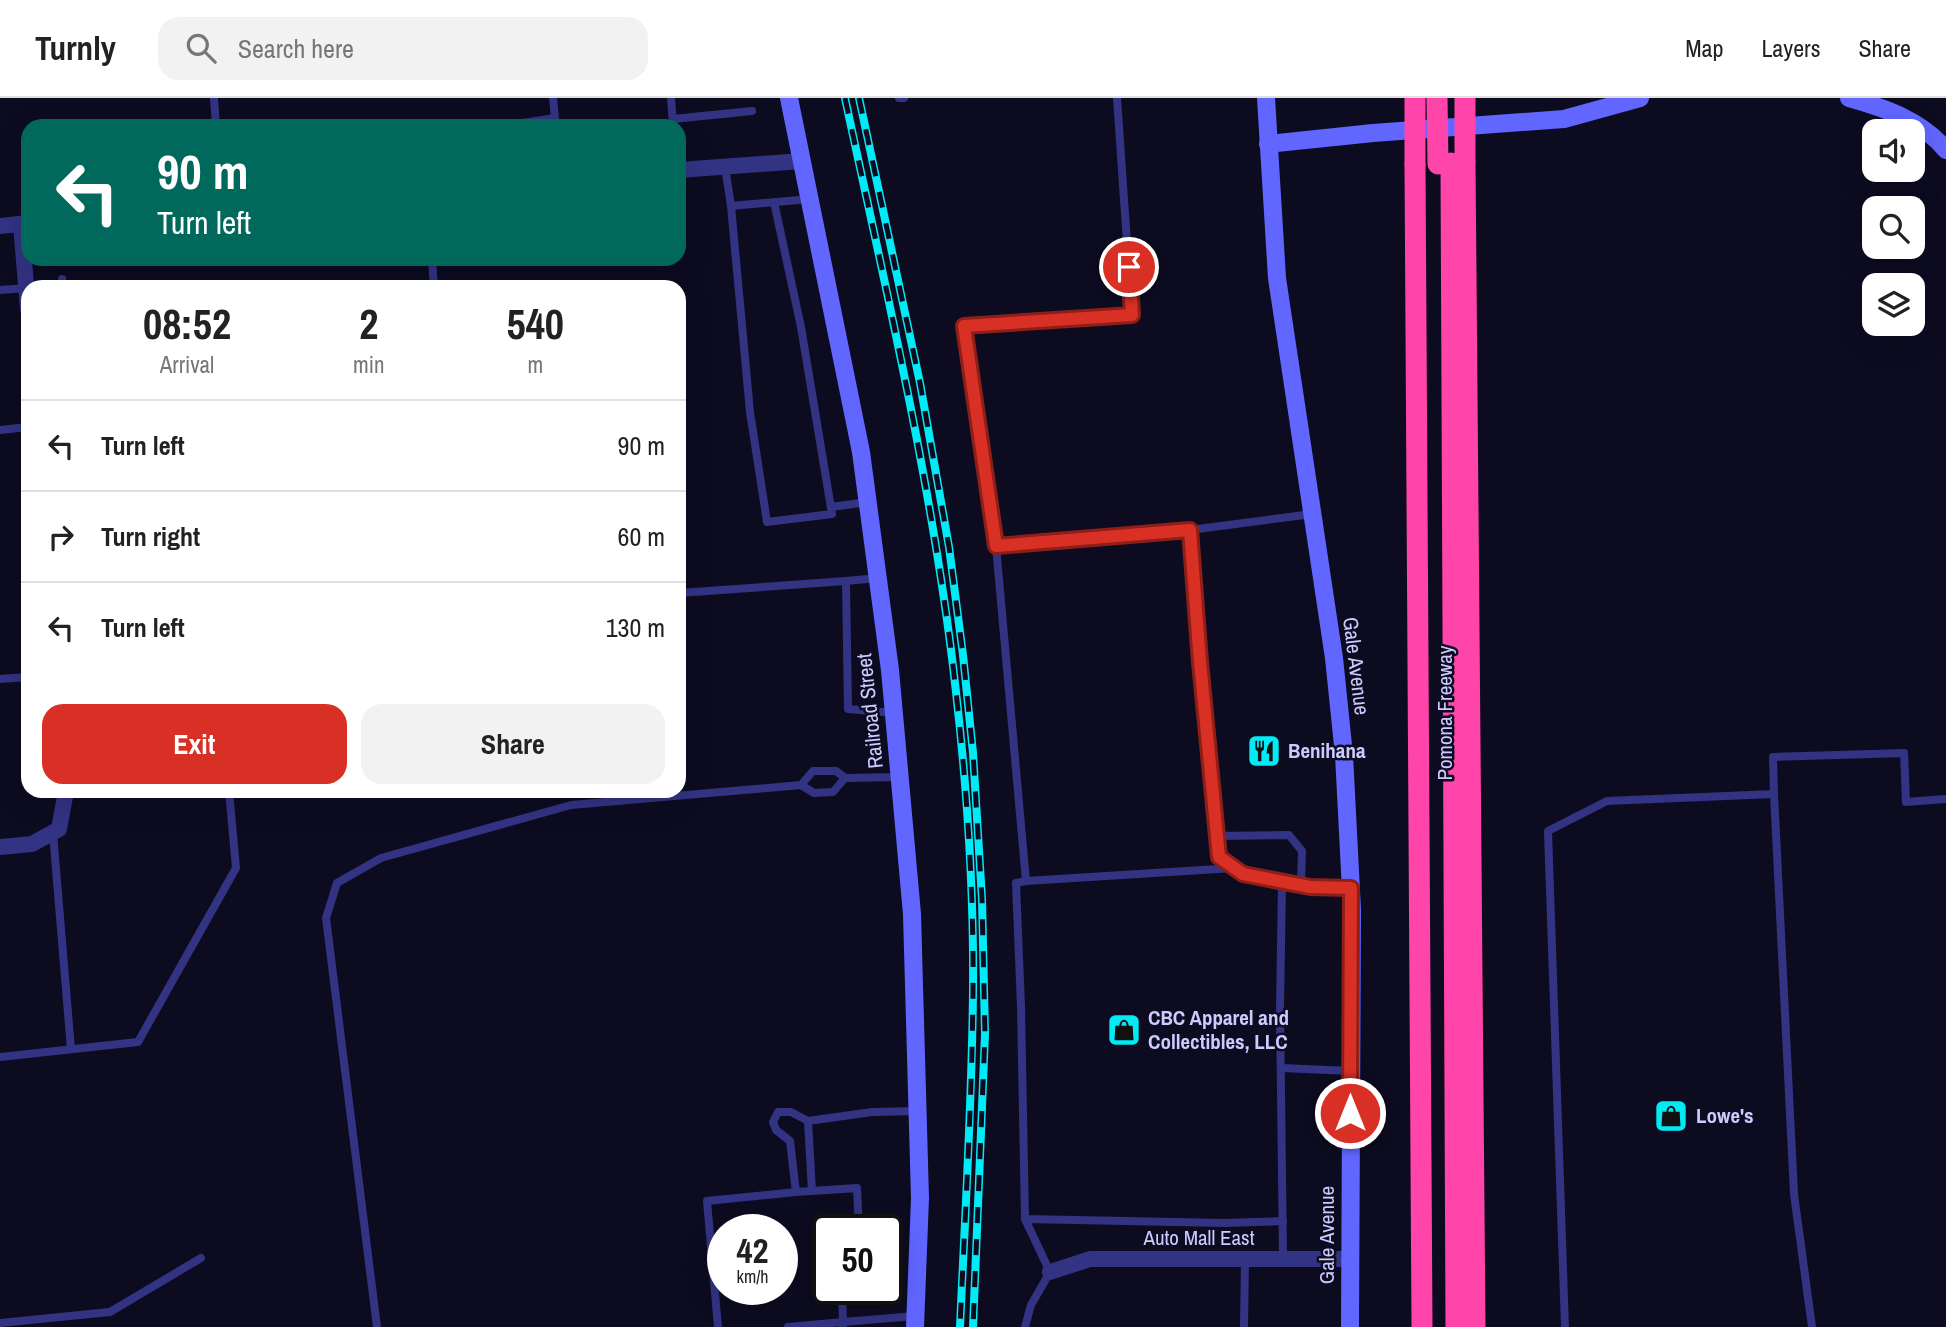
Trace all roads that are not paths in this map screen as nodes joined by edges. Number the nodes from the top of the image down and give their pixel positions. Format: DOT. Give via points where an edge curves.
graph roads {
  1 [pos="214,98"];
  2 [pos="553,98"];
  3 [pos="670,98"];
  4 [pos="789,98"];
  5 [pos="1117,98"];
  6 [pos="1266,98"];
  7 [pos="1415,98"];
  8 [pos="1437,98"];
  9 [pos="1450,98"];
  10 [pos="1465,98"];
  11 [pos="1640,98"];
  12 [pos="1849,98"];
  13 [pos="752,111"];
  14 [pos="216,119"];
  15 [pos="556,119"];
  16 [pos="673,119"];
  17 [pos="686,120"];
  18 [pos="1268,144"];
  19 [pos="1945,146"];
  20 [pos="802,161"];
  21 [pos="1451,163"];
  22 [pos="725,167"];
  23 [pos="686,170"];
  24 [pos="810,199"];
  25 [pos="774,202"];
  26 [pos="731,206"];
  27 [pos="21,224"];
  28 [pos="0,226"];
  29 [pos="21,288"];
  30 [pos="0,290"];
  31 [pos="21,428"];
  32 [pos="0,430"];
  33 [pos="868,502"];
  34 [pos="831,506"];
  35 [pos="1312,514"];
  36 [pos="1190,530"];
  37 [pos="996,546"];
  38 [pos="878,578"];
  39 [pos="845,582"];
  40 [pos="686,593"];
  41 [pos="21,678"];
  42 [pos="0,680"];
  43 [pos="894,713"];
  44 [pos="900,777"];
  45 [pos="845,778"];
  46 [pos="801,785"];
  47 [pos="1774,794"];
  48 [pos="686,795"];
  49 [pos="65,798"];
  50 [pos="230,798"];
  51 [pos="652,798"];
  52 [pos="1946,799"];
  53 [pos="53,832"];
  54 [pos="1217,836"];
  55 [pos="0,846"];
  56 [pos="1234,868"];
  57 [pos="1026,881"];
  58 [pos="1282,882"];
  59 [pos="1301,885"];
  60 [pos="1351,888"];
  61 [pos="71,1049"];
  62 [pos="0,1057"];
  63 [pos="1281,1069"];
  64 [pos="1351,1071"];
  65 [pos="918,1111"];
  66 [pos="808,1121"];
  67 [pos="812,1191"];
  68 [pos="796,1192"];
  69 [pos="858,1214"];
  70 [pos="1025,1219"];
  71 [pos="1283,1221"];
  72 [pos="201,1258"];
  73 [pos="1283,1258"];
  74 [pos="1245,1259"];
  75 [pos="1350,1259"];
  76 [pos="1050,1272"];
  77 [pos="842,1305"];
  78 [pos="915,1322"];
  79 [pos="0,1323"];
  80 [pos="843,1325"];
  81 [pos="377,1327"];
  82 [pos="718,1327"];
  83 [pos="788,1327"];
  84 [pos="1025,1327"];
  85 [pos="1244,1327"];
  86 [pos="1350,1327"];
  87 [pos="1422,1327"];
  88 [pos="1445,1327"];
  89 [pos="1456,1327"];
  90 [pos="1475,1327"];
  91 [pos="1565,1327"];
  92 [pos="1812,1327"];
  1 -- 14 [label="lane"];
  2 -- 15 [label="lane"];
  3 -- 16 [label="lane"];
  4 -- 20 [label="street, Railroad Street"];
  5 -- 37 [label="lane" via="1132,315 964,326"];
  6 -- 18 [label="street, Gale Avenue"];
  7 -- 87 [label="highway, Pomona Freeway, bridge"];
  8 -- 21 [label="highway, bridge"];
  9 -- 21 [label="highway"];
  10 -- 21 [label="highway, Pomona Freeway, bridge"];
  11 -- 18 [label="street" via="1564,119"];
  12 -- 19 [label="street" via="1905,118"];
  13 -- 17 [label="lane"];
  18 -- 35 [label="street, Gale Avenue" via="1277,278"];
  20 -- 22 [label="street"];
  20 -- 24 [label="street, Railroad Street"];
  21 -- 88 [label="highway"];
  21 -- 89 [label="highway"];
  21 -- 90 [label="highway, Pomona Freeway"];
  22 -- 23 [label="street"];
  22 -- 26 [label="lane"];
  24 -- 25 [label="lane"];
  24 -- 33 [label="street, Railroad Street" via="862,452"];
  25 -- 26 [label="lane"];
  25 -- 34 [label="lane" via="801,327"];
  26 -- 34 [label="lane" via="750,412 767,522 832,514"];
  27 -- 28 [label="street"];
  29 -- 30 [label="lane"];
  31 -- 32 [label="lane"];
  33 -- 34 [label="lane"];
  33 -- 38 [label="street, Railroad Street"];
  35 -- 36 [label="lane"];
  35 -- 60 [label="street, Gale Avenue" via="1344,755"];
  36 -- 37 [label="lane"];
  36 -- 54 [label="lane"];
  37 -- 57 [label="lane"];
  38 -- 39 [label="lane"];
  38 -- 43 [label="street, Railroad Street"];
  39 -- 40 [label="lane"];
  39 -- 43 [label="lane" via="848,709"];
  41 -- 42 [label="lane"];
  43 -- 44 [label="street, Railroad Street"];
  44 -- 45 [label="lane"];
  44 -- 65 [label="street, Railroad Street" via="912,914"];
  45 -- 46 [label="lane" via="833,792 814,793"];
  45 -- 46 [label="lane" via="836,771 813,771"];
  46 -- 48 [label="lane"];
  47 -- 52 [label="lane" via="1773,757 1904,753 1906,802"];
  47 -- 91 [label="lane" via="1607,801 1548,831"];
  47 -- 92 [label="lane" via="1794,1194"];
  49 -- 53 [label="street" via="59,829"];
  50 -- 61 [label="lane" via="236,868 138,1042"];
  51 -- 81 [label="lane" via="571,805 381,858 337,883 326,918"];
  53 -- 55 [label="street" via="32,844"];
  53 -- 61 [label="lane"];
  54 -- 56 [label="lane" via="1219,857"];
  54 -- 59 [label="lane" via="1289,835 1302,851"];
  56 -- 57 [label="lane"];
  56 -- 58 [label="lane"];
  57 -- 70 [label="lane" via="1016,883"];
  58 -- 59 [label="lane"];
  58 -- 63 [label="lane"];
  59 -- 60 [label="lane"];
  60 -- 64 [label="street, Gale Avenue"];
  61 -- 62 [label="lane"];
  63 -- 64 [label="lane"];
  63 -- 71 [label="lane"];
  64 -- 75 [label="street, Gale Avenue"];
  65 -- 66 [label="lane"];
  65 -- 78 [label="street, Railroad Street"];
  66 -- 67 [label="lane"];
  66 -- 68 [label="lane" via="791,1112 778,1112 773,1122 790,1141"];
  67 -- 68 [label="lane"];
  67 -- 69 [label="lane" via="857,1188"];
  68 -- 82 [label="lane" via="707,1201"];
  70 -- 71 [label="lane"];
  70 -- 76 [label="lane"];
  71 -- 73 [label="lane"];
  72 -- 79 [label="lane" via="110,1312"];
  73 -- 74 [label="street, Auto Mall East"];
  73 -- 75 [label="street, Auto Mall East"];
  74 -- 76 [label="street, Auto Mall East" via="1090,1259"];
  74 -- 85 [label="lane"];
  75 -- 86 [label="street, Gale Avenue"];
  76 -- 84 [label="lane" via="1031,1305"];
  77 -- 80 [label="lane"];
  78 -- 80 [label="lane"];
  80 -- 83 [label="lane"];
}
